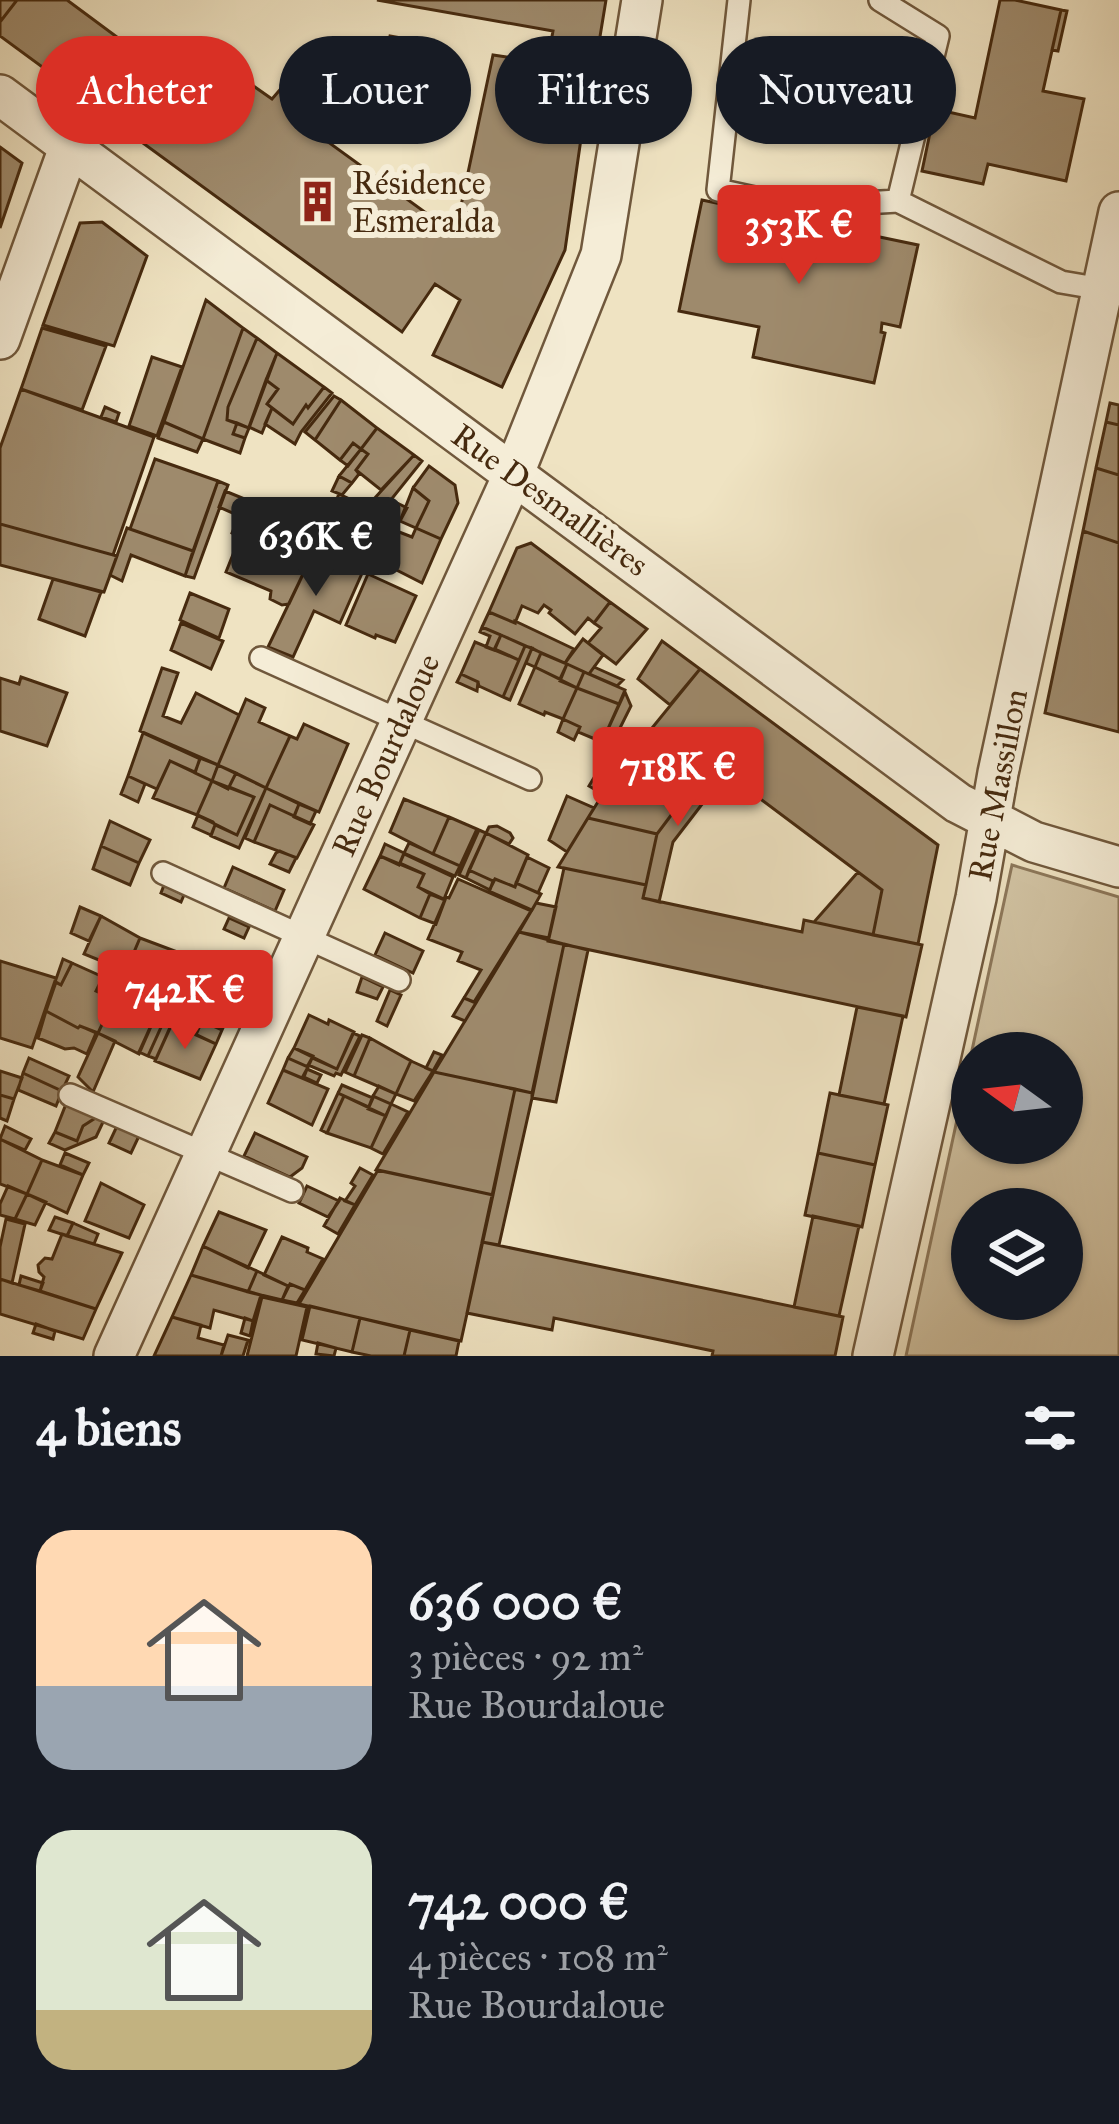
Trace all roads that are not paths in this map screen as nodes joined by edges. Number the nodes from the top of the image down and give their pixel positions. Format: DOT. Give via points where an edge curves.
graph roads {
  1 [pos="642,0"];
  2 [pos="739,0"];
  3 [pos="880,0"];
  4 [pos="0,95"];
  5 [pos="70,145"];
  6 [pos="898,201"];
  7 [pos="1119,212"];
  8 [pos="1102,289"];
  9 [pos="0,338"];
  10 [pos="514,473"];
  11 [pos="261,658"];
  12 [pos="402,720"];
  13 [pos="530,779"];
  14 [pos="990,822"];
  15 [pos="1119,867"];
  16 [pos="163,873"];
  17 [pos="304,936"];
  18 [pos="399,980"];
  19 [pos="70,1095"];
  20 [pos="206,1153"];
  21 [pos="292,1191"];
  22 [pos="114,1356"];
  23 [pos="873,1356"];
  1 -- 10 [label="street, Rue Bourdaloue" via="602,255"];
  2 -- 6 [label="lane" via="718,190 796,207"];
  3 -- 6 [label="lane" via="938,36"];
  4 -- 5 [label="street, Rue Desmallières"];
  5 -- 9 [label="street"];
  5 -- 10 [label="street, Rue Desmallières"];
  6 -- 8 [label="lane" via="1060,281"];
  7 -- 8 [label="street, Rue Massillon"];
  8 -- 14 [label="street, Rue Massillon"];
  10 -- 12 [label="street, Rue Bourdaloue"];
  10 -- 14 [label="street, Rue Desmallières"];
  11 -- 12 [label="lane"];
  12 -- 13 [label="lane"];
  12 -- 17 [label="street, Rue Bourdaloue"];
  14 -- 15 [label="street, Rue Desmallières"];
  14 -- 23 [label="street, Rue Massillon"];
  16 -- 17 [label="lane"];
  17 -- 18 [label="lane"];
  17 -- 20 [label="street, Rue Bourdaloue"];
  19 -- 20 [label="lane"];
  20 -- 21 [label="lane"];
  20 -- 22 [label="street, Rue Bourdaloue"];
}
